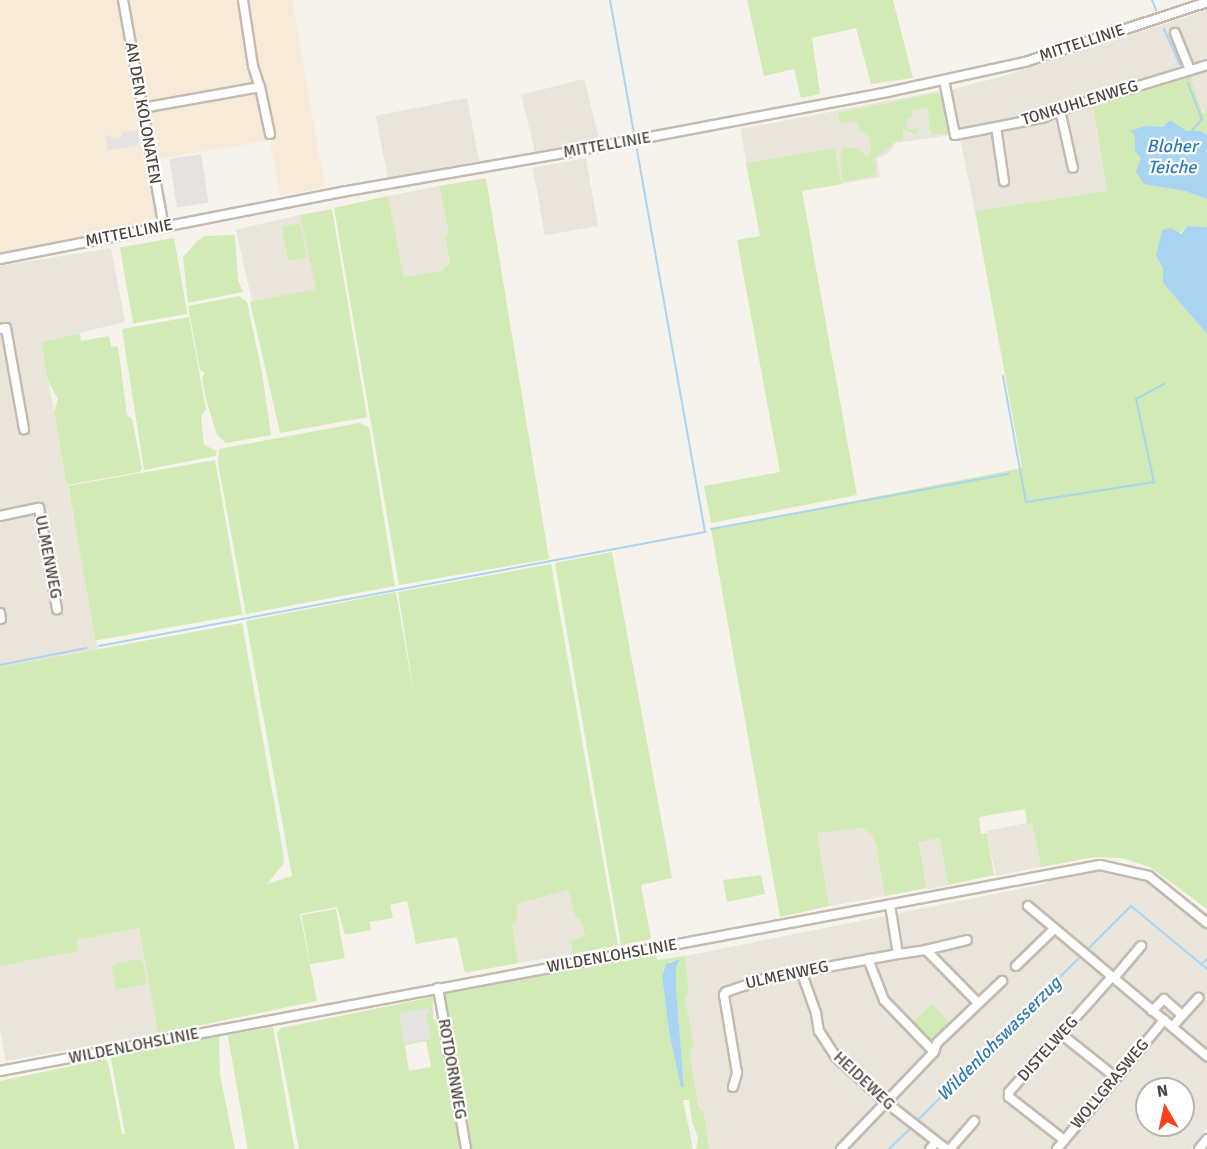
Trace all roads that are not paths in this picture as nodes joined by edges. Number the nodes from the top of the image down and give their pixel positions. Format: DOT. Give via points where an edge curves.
graph roads {
  1 [pos="123,0"];
  2 [pos="243,0"];
  3 [pos="1207,2"];
  4 [pos="1175,33"];
  5 [pos="1207,65"];
  6 [pos="1190,70"];
  7 [pos="944,80"];
  8 [pos="260,87"];
  9 [pos="142,108"];
  10 [pos="1060,110"];
  11 [pos="996,127"];
  12 [pos="270,134"];
  13 [pos="1073,168"];
  14 [pos="1004,181"];
  15 [pos="164,226"];
  16 [pos="0,259"];
  17 [pos="0,329"];
  18 [pos="24,429"];
  19 [pos="0,516"];
  20 [pos="57,609"];
  21 [pos="890,905"];
  22 [pos="1028,906"];
  23 [pos="1207,923"];
  24 [pos="1054,929"];
  25 [pos="967,940"];
  26 [pos="1141,946"];
  27 [pos="926,950"];
  28 [pos="898,954"];
  29 [pos="868,959"];
  30 [pos="1016,966"];
  31 [pos="801,971"];
  32 [pos="1113,978"];
  33 [pos="1002,981"];
  34 [pos="438,988"];
  35 [pos="1198,998"];
  36 [pos="978,1003"];
  37 [pos="1152,1011"];
  38 [pos="1182,1015"];
  39 [pos="1164,1020"];
  40 [pos="1173,1026"];
  41 [pos="1061,1034"];
  42 [pos="934,1052"];
  43 [pos="1207,1056"];
  44 [pos="0,1069"];
  45 [pos="1115,1077"];
  46 [pos="733,1087"];
  47 [pos="887,1103"];
  48 [pos="974,1121"];
  49 [pos="1207,1139"];
  50 [pos="1064,1140"];
  51 [pos="936,1142"];
  52 [pos="466,1149"];
  53 [pos="841,1149"];
  54 [pos="930,1149"];
  55 [pos="948,1149"];
  56 [pos="1057,1149"];
  57 [pos="1199,1149"];
  1 -- 9 [label="street, AN DEN KOLONATEN"];
  2 -- 8 [label="street"];
  3 -- 7 [label="street, MITTELLINIE" via="1025,62"];
  4 -- 6 [label="street"];
  5 -- 6 [label="street, TONKUHLENWEG"];
  6 -- 10 [label="street, TONKUHLENWEG"];
  7 -- 11 [label="street, TONKUHLENWEG" via="955,135"];
  7 -- 15 [label="street, MITTELLINIE"];
  8 -- 9 [label="street"];
  8 -- 12 [label="street"];
  9 -- 15 [label="street, AN DEN KOLONATEN"];
  10 -- 11 [label="street, TONKUHLENWEG" via="1042,118"];
  10 -- 13 [label="street"];
  11 -- 14 [label="street"];
  15 -- 16 [label="street, MITTELLINIE"];
  17 -- 18 [label="street" via="6,328"];
  19 -- 20 [label="street, ULMENWEG" via="39,508"];
  21 -- 23 [label="street, WILDENLOHSLINIE" via="1100,864 1149,876"];
  21 -- 28 [label="street"];
  21 -- 34 [label="street, WILDENLOHSLINIE"];
  22 -- 24 [label="street"];
  24 -- 30 [label="street"];
  24 -- 32 [label="street"];
  25 -- 27 [label="street, ULMENWEG"];
  26 -- 32 [label="street, DISTELWEG"];
  27 -- 28 [label="street, ULMENWEG"];
  27 -- 36 [label="street"];
  28 -- 29 [label="street, ULMENWEG"];
  29 -- 31 [label="street, ULMENWEG"];
  29 -- 42 [label="street" via="884,1000"];
  31 -- 46 [label="street, ULMENWEG" via="750,981 726,992 724,1000 737,1072"];
  31 -- 47 [label="street, HEIDEWEG" via="819,1031 828,1046"];
  32 -- 37 [label="street"];
  32 -- 41 [label="street, DISTELWEG"];
  33 -- 36 [label="street"];
  34 -- 44 [label="street, WILDENLOHSLINIE"];
  34 -- 52 [label="street, ROTDORNWEG"];
  35 -- 38 [label="street"];
  36 -- 42 [label="street" via="938,1043"];
  37 -- 38 [label="street" via="1164,999"];
  37 -- 39 [label="street"];
  38 -- 40 [label="street"];
  39 -- 40 [label="street"];
  39 -- 45 [label="street, WOLLGRASWEG"];
  40 -- 43 [label="street"];
  41 -- 45 [label="street"];
  41 -- 50 [label="street, DISTELWEG" via="1009,1092 1009,1097"];
  42 -- 47 [label="street"];
  45 -- 50 [label="street, WOLLGRASWEG"];
  47 -- 51 [label="street, HEIDEWEG"];
  47 -- 53 [label="street"];
  48 -- 55 [label="street, HEIDEWEG"];
  49 -- 57 [label="street"];
  50 -- 56 [label="street, WOLLGRASWEG"];
  51 -- 54 [label="street"];
  51 -- 55 [label="street, HEIDEWEG"];
}
